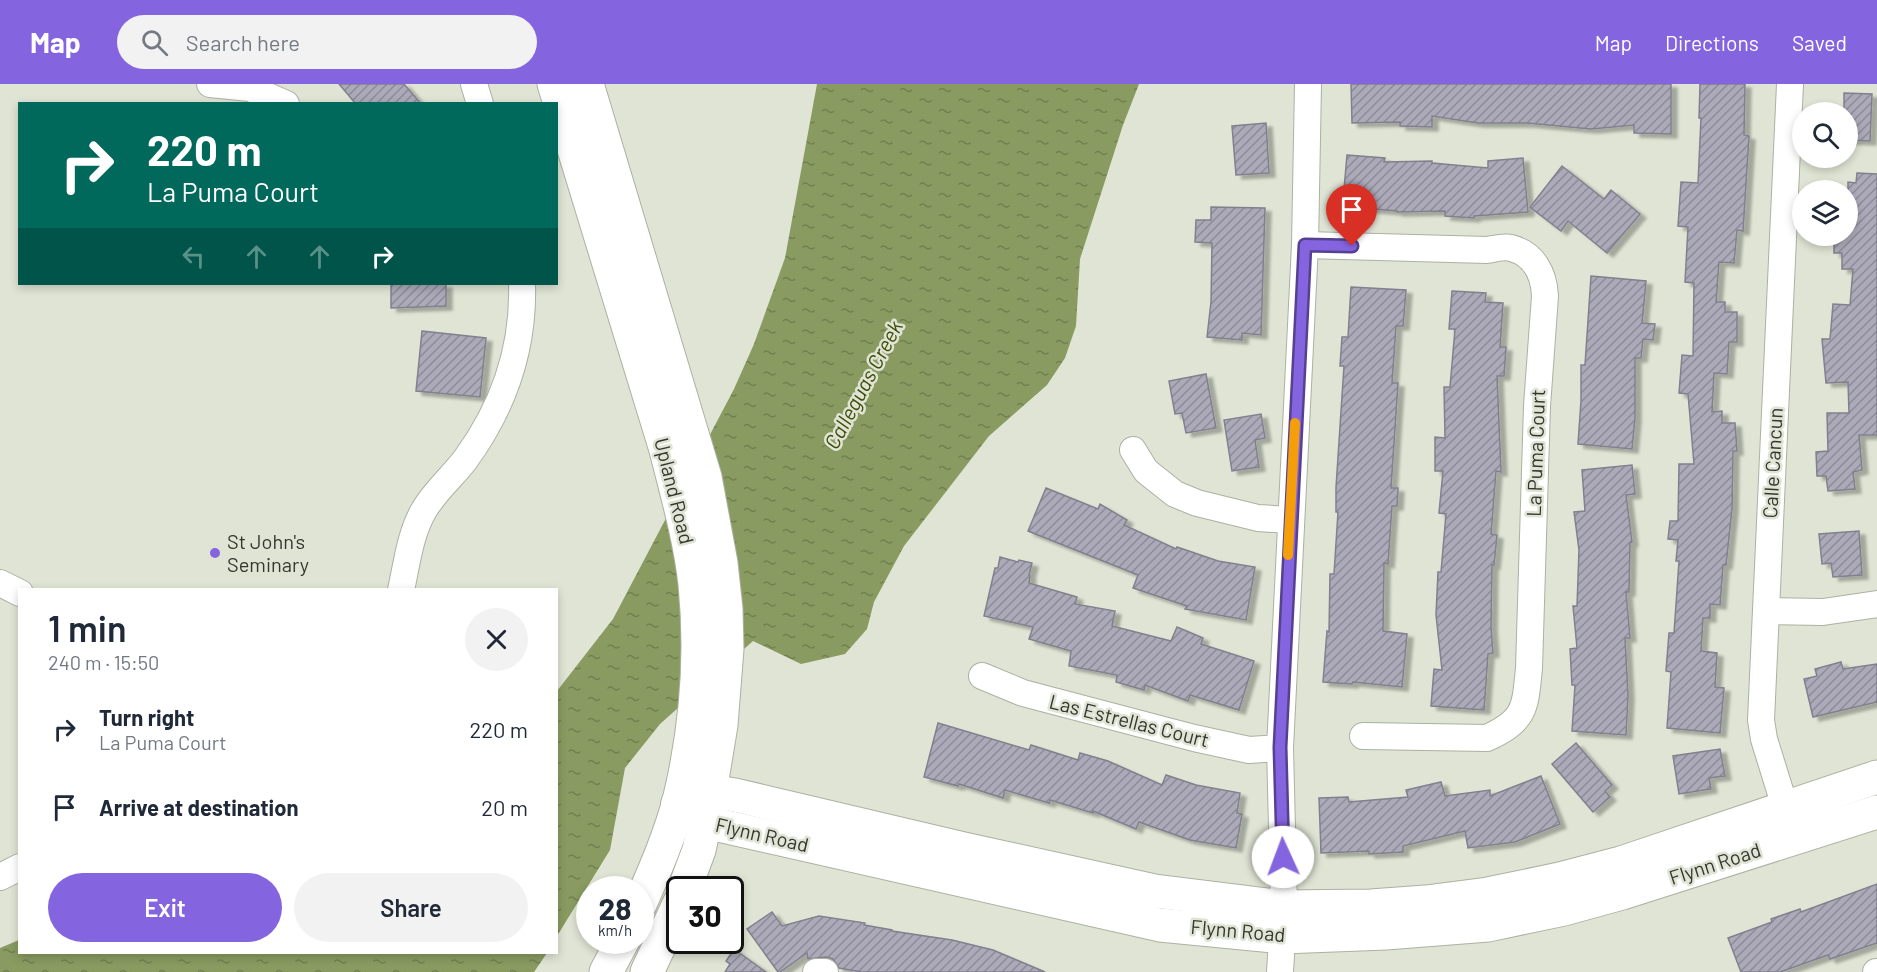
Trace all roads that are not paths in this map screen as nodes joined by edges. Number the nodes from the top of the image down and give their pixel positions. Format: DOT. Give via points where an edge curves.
graph roads {
  1 [pos="210,84"];
  2 [pos="474,84"];
  3 [pos="554,84"];
  4 [pos="587,84"];
  5 [pos="1308,84"];
  6 [pos="1790,84"];
  7 [pos="282,102"];
  8 [pos="479,102"];
  9 [pos="1305,245"];
  10 [pos="522,285"];
  11 [pos="1133,450"];
  12 [pos="1290,520"];
  13 [pos="0,583"];
  14 [pos="401,588"];
  15 [pos="18,592"];
  16 [pos="1877,604"];
  17 [pos="1766,610"];
  18 [pos="982,676"];
  19 [pos="1363,736"];
  20 [pos="1280,747"];
  21 [pos="1877,777"];
  22 [pos="678,803"];
  23 [pos="707,806"];
  24 [pos="1877,812"];
  25 [pos="1790,823"];
  26 [pos="18,868"];
  27 [pos="652,876"];
  28 [pos="689,876"];
  29 [pos="0,877"];
  30 [pos="1283,922"];
  31 [pos="666,932"];
  32 [pos="616,954"];
  33 [pos="606,972"];
  34 [pos="647,972"];
  35 [pos="816,972"];
  36 [pos="825,972"];
  37 [pos="1280,972"];
  1 -- 7 [label="street" via="250,88"];
  2 -- 8 [label="street"];
  3 -- 22 [label="main road, Upland Road" via="666,450 695,583 694,715"];
  4 -- 23 [label="main road, Upland Road" via="705,477 721,563 727,649 721,726"];
  5 -- 9 [label="street"];
  6 -- 17 [label="street, Calle Cancun"];
  9 -- 12 [label="street"];
  9 -- 19 [label="street, La Puma Court" via="1487,250 1509,247 1526,255 1540,269 1545,283 1526,702 1518,718 1487,738"];
  10 -- 14 [label="street" via="519,338 505,387 485,429 424,509 412,536"];
  11 -- 12 [label="street" via="1146,471 1175,494 1258,518"];
  12 -- 20 [label="street"];
  13 -- 15 [label="street"];
  16 -- 17 [label="street" via="1823,612"];
  17 -- 25 [label="street, Calle Cancun" via="1761,720"];
  18 -- 20 [label="street, Las Estrellas Court" via="1023,693 1194,738 1249,750"];
  20 -- 30 [label="street"];
  21 -- 25 [label="main road, Flynn Road"];
  22 -- 23 [label="main road, Flynn Road"];
  22 -- 27 [label="main road, Upland Road"];
  23 -- 28 [label="main road, Upland Road" via="699,850"];
  23 -- 30 [label="main road, Flynn Road" via="1160,925"];
  24 -- 25 [label="main road, Flynn Road"];
  25 -- 30 [label="main road, Flynn Road" via="1622,893 1488,925 1386,933"];
  26 -- 29 [label="street"];
  30 -- 37 [label="street"];
  31 -- 34 [label="main road"];
  32 -- 33 [label="main road"];
  35 -- 36 [label="street"];
}
